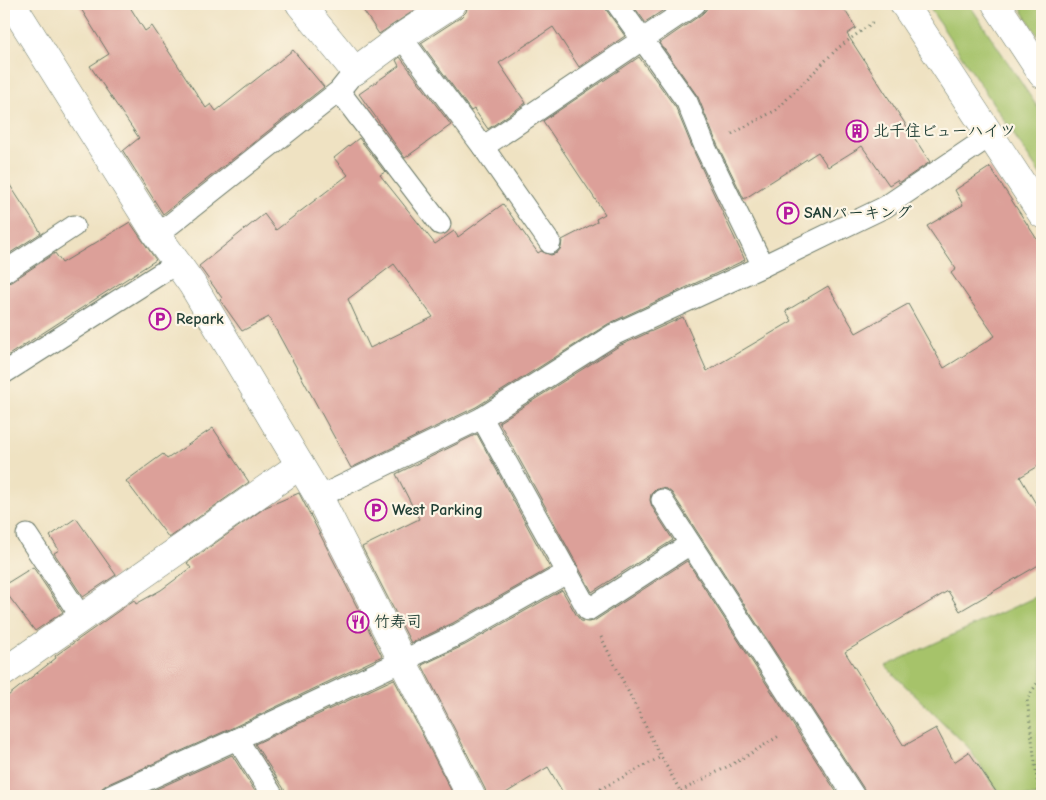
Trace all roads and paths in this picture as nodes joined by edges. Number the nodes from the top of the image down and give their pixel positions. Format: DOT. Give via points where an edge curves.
graph roads {
  1 [pos="12,4"];
  2 [pos="300,4"];
  3 [pos="452,4"];
  4 [pos="617,4"];
  5 [pos="695,4"];
  6 [pos="904,4"];
  7 [pos="996,4"];
  8 [pos="876,20"];
  9 [pos="401,37"];
  10 [pos="642,40"];
  11 [pos="1042,74"];
  12 [pos="347,81"];
  13 [pos="990,136"];
  14 [pos="483,147"];
  15 [pos="706,149"];
  16 [pos="1042,214"];
  17 [pos="440,224"];
  18 [pos="74,226"];
  19 [pos="157,235"];
  20 [pos="550,243"];
  21 [pos="177,263"];
  22 [pos="763,266"];
  23 [pos="4,272"];
  24 [pos="4,373"];
  25 [pos="482,418"];
  26 [pos="300,465"];
  27 [pos="319,497"];
  28 [pos="662,500"];
  29 [pos="26,535"];
  30 [pos="690,544"];
  31 [pos="568,572"];
  32 [pos="588,610"];
  33 [pos="82,618"];
  34 [pos="403,660"];
  35 [pos="4,672"];
  36 [pos="1042,676"];
  37 [pos="805,720"];
  38 [pos="237,740"];
  39 [pos="661,756"];
  40 [pos="681,791"];
  41 [pos="111,796"];
  42 [pos="273,796"];
  43 [pos="471,796"];
  44 [pos="587,796"];
  45 [pos="683,796"];
  46 [pos="854,796"];
  47 [pos="1039,796"];
  1 -- 19 [label="street"];
  2 -- 12 [label="street"];
  3 -- 9 [label="street"];
  4 -- 10 [label="lane"];
  5 -- 10 [label="lane"];
  6 -- 13 [label="street"];
  7 -- 11 [label="street"];
  8 -- 15 [label="path" via="838,48 776,110"];
  9 -- 12 [label="street"];
  9 -- 14 [label="lane"];
  10 -- 14 [label="lane"];
  10 -- 15 [label="lane" via="687,102"];
  12 -- 17 [label="lane"];
  12 -- 19 [label="lane"];
  13 -- 16 [label="street"];
  13 -- 22 [label="lane" via="885,207"];
  14 -- 20 [label="lane"];
  15 -- 22 [label="lane"];
  18 -- 23 [label="lane"];
  19 -- 21 [label="street"];
  21 -- 24 [label="lane"];
  21 -- 26 [label="street"];
  22 -- 25 [label="lane" via="613,335"];
  25 -- 27 [label="lane"];
  25 -- 31 [label="lane"];
  26 -- 27 [label="street"];
  26 -- 33 [label="street"];
  27 -- 34 [label="street"];
  28 -- 30 [label="lane"];
  29 -- 33 [label="lane"];
  30 -- 32 [label="lane"];
  30 -- 37 [label="lane"];
  31 -- 32 [label="lane"];
  31 -- 34 [label="lane" via="459,634"];
  32 -- 39 [label="path"];
  33 -- 35 [label="street"];
  34 -- 38 [label="lane"];
  34 -- 43 [label="street"];
  36 -- 47 [label="path" via="1027,699"];
  37 -- 40 [label="path"];
  37 -- 46 [label="lane"];
  38 -- 41 [label="lane"];
  38 -- 42 [label="lane"];
  39 -- 40 [label="path"];
  39 -- 44 [label="path"];
  40 -- 45 [label="path"];
}
